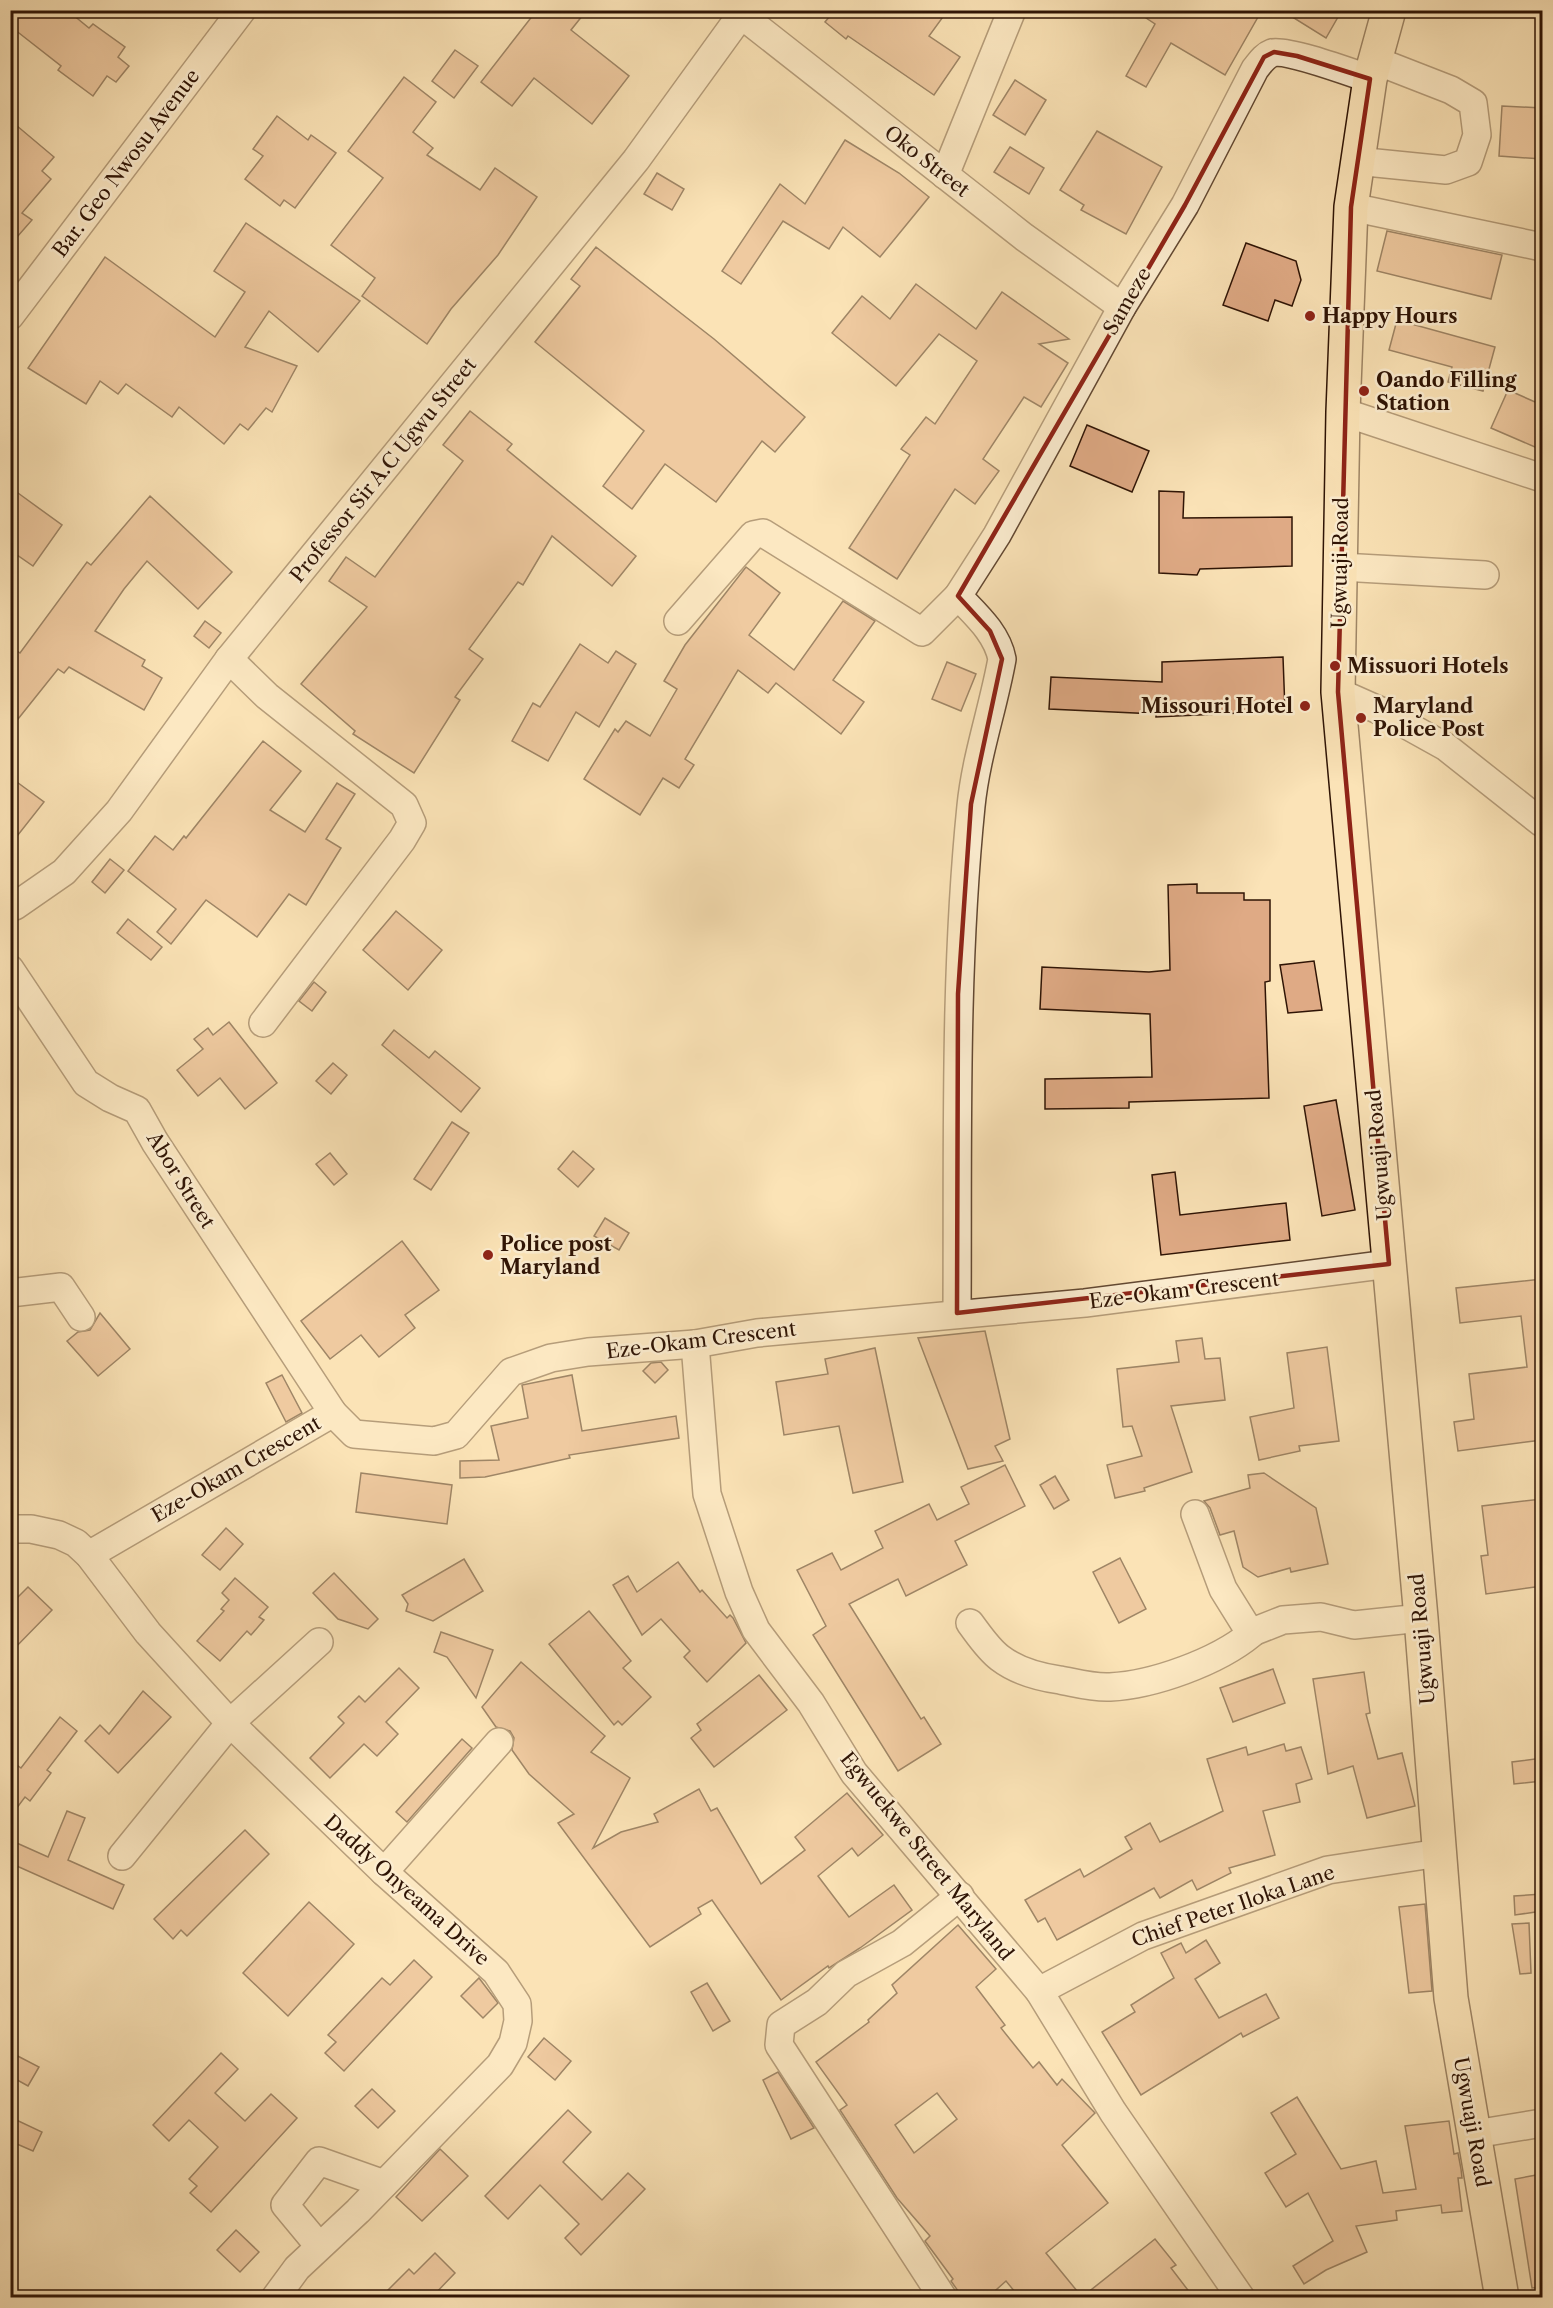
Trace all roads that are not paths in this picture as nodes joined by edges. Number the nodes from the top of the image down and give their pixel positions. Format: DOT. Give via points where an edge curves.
graph roads {
  1 [pos="242,10"];
  2 [pos="1012,10"];
  3 [pos="1389,10"];
  4 [pos="738,13"];
  5 [pos="1372,70"];
  6 [pos="1356,161"];
  7 [pos="945,174"];
  8 [pos="1351,207"];
  9 [pos="1542,247"];
  10 [pos="1122,307"];
  11 [pos="10,316"];
  12 [pos="1343,412"];
  13 [pos="1542,478"];
  14 [pos="1341,567"];
  15 [pos="1485,575"];
  16 [pos="958,597"];
  17 [pos="678,621"];
  18 [pos="229,659"];
  19 [pos="1338,692"];
  20 [pos="1542,824"];
  21 [pos="10,907"];
  22 [pos="10,969"];
  23 [pos="262,1023"];
  24 [pos="1389,1264"];
  25 [pos="10,1293"];
  26 [pos="957,1313"];
  27 [pos="81,1317"];
  28 [pos="694,1344"];
  29 [pos="333,1413"];
  30 [pos="1195,1514"];
  31 [pos="10,1529"];
  32 [pos="89,1555"];
  33 [pos="1421,1618"];
  34 [pos="970,1623"];
  35 [pos="1250,1633"];
  36 [pos="319,1642"];
  37 [pos="230,1724"];
  38 [pos="499,1742"];
  39 [pos="1439,1853"];
  40 [pos="122,1856"];
  41 [pos="384,1872"];
  42 [pos="960,1896"];
  43 [pos="1039,1991"];
  44 [pos="1542,2123"];
  45 [pos="1475,2134"];
  46 [pos="384,2184"];
  47 [pos="319,2246"];
  48 [pos="275,2298"];
  49 [pos="943,2298"];
  50 [pos="1241,2298"];
  51 [pos="1502,2298"];
  1 -- 11 [label="street, Bar. Geo Nwosu Avenue"];
  2 -- 7 [label="street"];
  3 -- 5 [label="main road, Ugwuaji Road"];
  4 -- 7 [label="street, Oko Street"];
  4 -- 18 [label="street, Professor Sir A.C Ugwu Street" via="636,160"];
  5 -- 6 [label="main road, Ugwuaji Road"];
  5 -- 6 [label="street, Sameze" via="1451,90 1473,103 1477,135 1468,162 1446,170"];
  5 -- 10 [label="street, Sameze" via="1274,52 1264,57 1185,205"];
  6 -- 8 [label="main road, Ugwuaji Road"];
  7 -- 10 [label="street, Oko Street"];
  8 -- 9 [label="street"];
  8 -- 12 [label="main road, Ugwuaji Road"];
  10 -- 16 [label="street, Sameze"];
  12 -- 13 [label="street"];
  12 -- 14 [label="main road, Ugwuaji Road"];
  14 -- 15 [label="street"];
  14 -- 19 [label="main road, Ugwuaji Road"];
  16 -- 17 [label="street, Sameze" via="922,632 763,533 753,535"];
  16 -- 26 [label="street" via="990,631 1002,659 983,733 971,804 958,994"];
  18 -- 21 [label="street, Professor Sir A.C Ugwu Street" via="119,811 64,872"];
  18 -- 23 [label="street" via="267,696 404,805 412,823"];
  19 -- 20 [label="street" via="1446,747"];
  19 -- 24 [label="main road, Ugwuaji Road"];
  22 -- 29 [label="street, Abor Street" via="86,1083 139,1112"];
  24 -- 26 [label="street, Eze-Okam Crescent" via="1085,1303"];
  24 -- 33 [label="main road, Ugwuaji Road"];
  25 -- 27 [label="street" via="61,1287"];
  26 -- 28 [label="street, Eze-Okam Crescent" via="757,1333"];
  28 -- 29 [label="street, Eze-Okam Crescent" via="588,1352 551,1358 511,1372 456,1435 434,1441 354,1434"];
  28 -- 42 [label="street, Egwuekwe Street Maryland" via="706,1494 747,1613 811,1703 854,1773"];
  29 -- 32 [label="street, Eze-Okam Crescent"];
  30 -- 35 [label="street" via="1223,1589"];
  31 -- 32 [label="street, Daddy Onyeama Drive" via="31,1528 59,1535"];
  32 -- 37 [label="street, Daddy Onyeama Drive" via="148,1633"];
  33 -- 35 [label="street" via="1354,1625 1321,1617 1283,1620"];
  33 -- 39 [label="main road, Ugwuaji Road"];
  34 -- 35 [label="street" via="992,1651 1030,1674 1107,1687 1137,1684 1180,1670 1236,1646"];
  36 -- 37 [label="street"];
  37 -- 40 [label="street"];
  37 -- 41 [label="street, Daddy Onyeama Drive"];
  38 -- 41 [label="street"];
  39 -- 43 [label="street, Chief Peter Iloka Lane" via="1328,1870 1143,1936"];
  39 -- 45 [label="main road, Ugwuaji Road" via="1451,1998"];
  41 -- 46 [label="street, Daddy Onyeama Drive" via="496,1972 517,2004 518,2021 513,2043 500,2064"];
  42 -- 43 [label="street, Egwuekwe Street Maryland"];
  42 -- 49 [label="street" via="902,1943 846,1974 817,2002 781,2025 779,2045"];
  43 -- 50 [label="street, Egwuekwe Street Maryland" via="1113,2112"];
  44 -- 45 [label="street"];
  45 -- 51 [label="main road, Ugwuaji Road"];
  46 -- 47 [label="street, Daddy Onyeama Drive"];
  46 -- 47 [label="street" via="319,2160 285,2205"];
  47 -- 48 [label="street, Daddy Onyeama Drive"];
}
